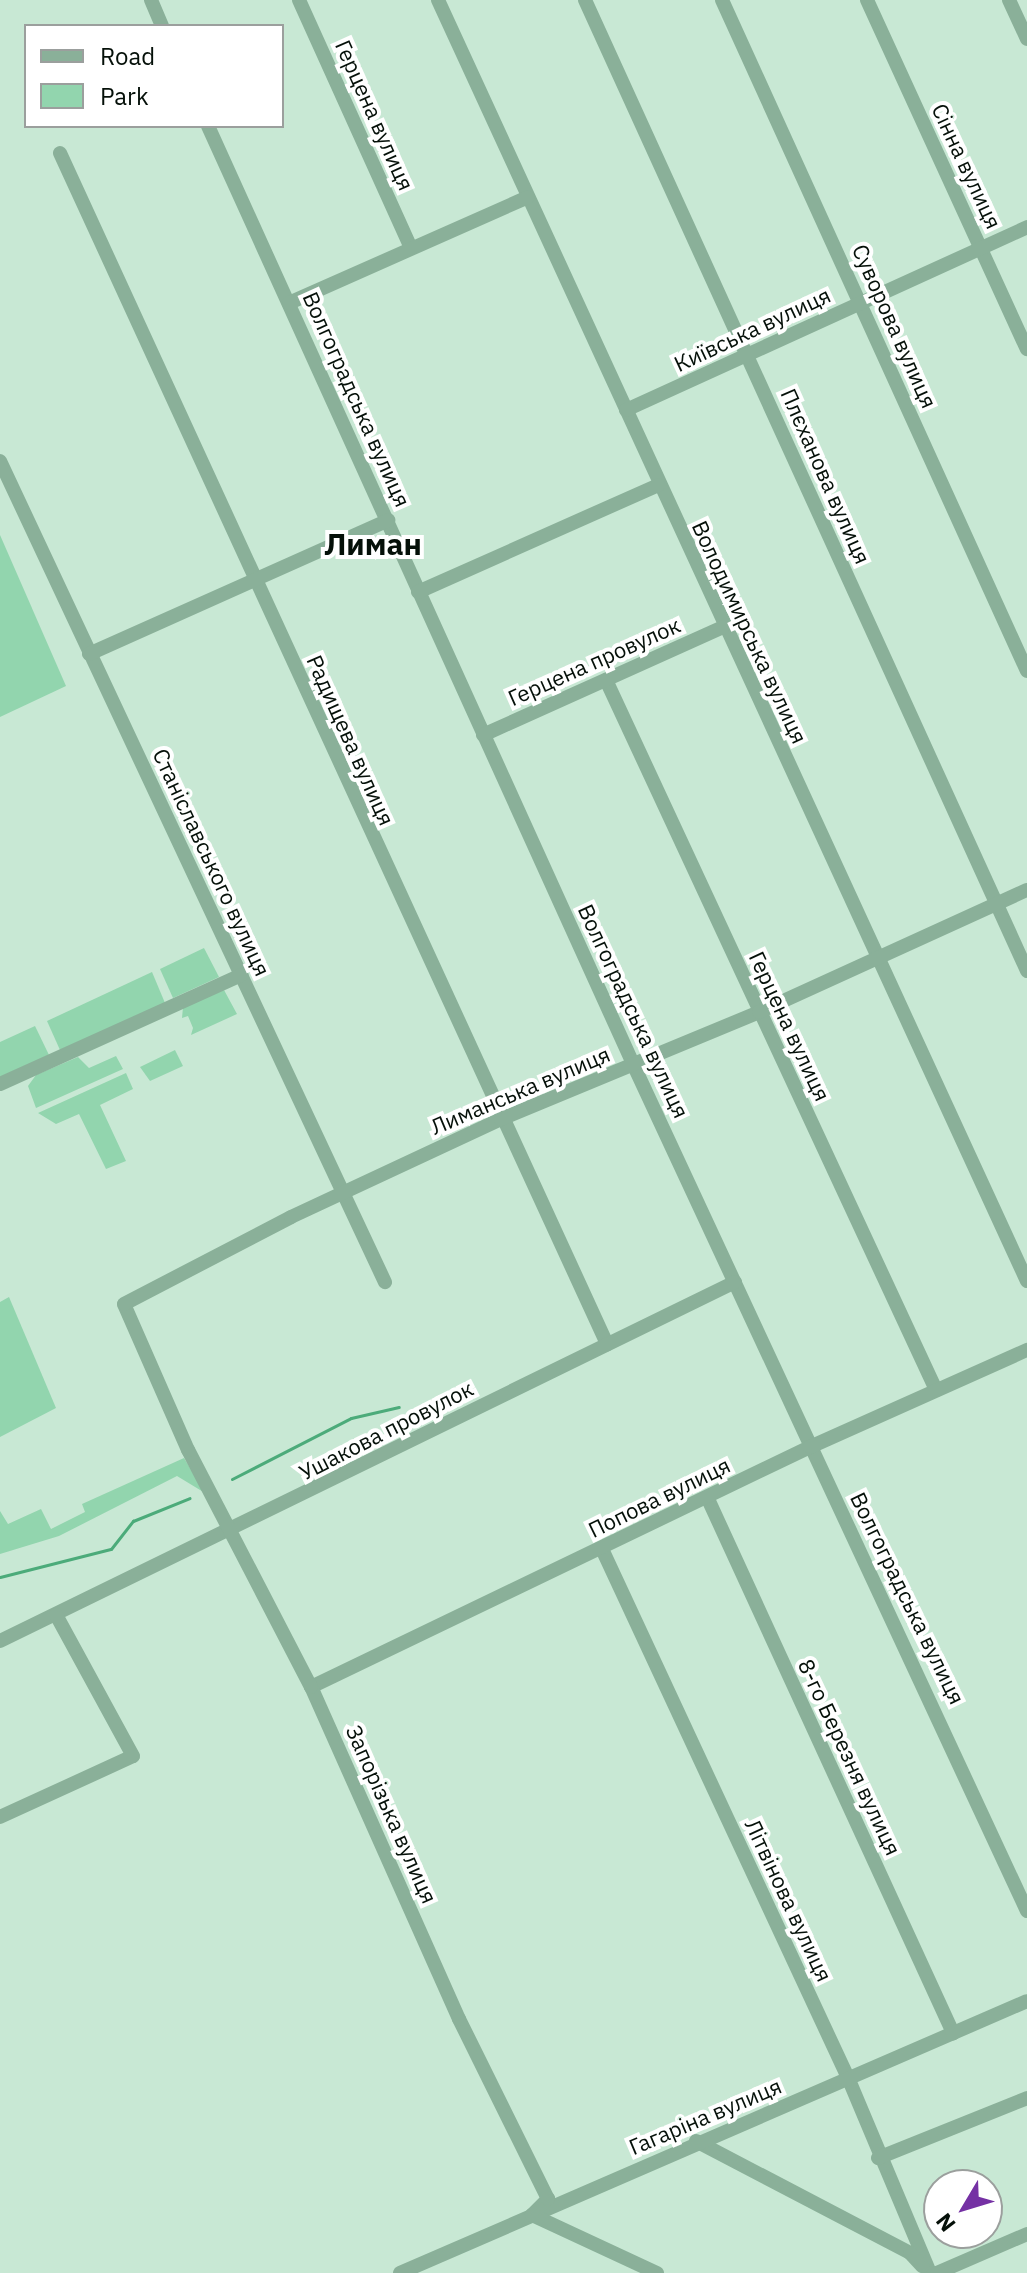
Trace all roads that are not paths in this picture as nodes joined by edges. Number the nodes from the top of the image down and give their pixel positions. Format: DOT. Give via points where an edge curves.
graph roads {
  1 [pos="151,0"];
  2 [pos="299,0"];
  3 [pos="438,0"];
  4 [pos="585,0"];
  5 [pos="722,0"];
  6 [pos="867,0"];
  7 [pos="1009,0"];
  8 [pos="161,24"];
  9 [pos="1027,39"];
  10 [pos="209,128"];
  11 [pos="60,153"];
  12 [pos="528,197"];
  13 [pos="1027,227"];
  14 [pos="411,248"];
  15 [pos="981,248"];
  16 [pos="289,303"];
  17 [pos="861,303"];
  18 [pos="1027,349"];
  19 [pos="747,356"];
  20 [pos="626,410"];
  21 [pos="0,461"];
  22 [pos="658,485"];
  23 [pos="388,520"];
  24 [pos="254,579"];
  25 [pos="418,592"];
  26 [pos="723,627"];
  27 [pos="89,654"];
  28 [pos="1027,671"];
  29 [pos="606,680"];
  30 [pos="483,735"];
  31 [pos="1027,890"];
  32 [pos="997,904"];
  33 [pos="877,958"];
  34 [pos="1027,971"];
  35 [pos="241,975"];
  36 [pos="759,1012"];
  37 [pos="634,1066"];
  38 [pos="0,1084"];
  39 [pos="501,1119"];
  40 [pos="343,1193"];
  41 [pos="1027,1281"];
  42 [pos="385,1282"];
  43 [pos="735,1282"];
  44 [pos="124,1304"];
  45 [pos="607,1344"];
  46 [pos="1027,1350"];
  47 [pos="936,1390"];
  48 [pos="810,1447"];
  49 [pos="708,1499"];
  50 [pos="232,1531"];
  51 [pos="602,1549"];
  52 [pos="56,1615"];
  53 [pos="0,1641"];
  54 [pos="311,1687"];
  55 [pos="0,1817"];
  56 [pos="1027,1911"];
  57 [pos="1027,2001"];
  58 [pos="953,2033"];
  59 [pos="849,2080"];
  60 [pos="1027,2098"];
  61 [pos="696,2141"];
  62 [pos="878,2158"];
  63 [pos="532,2215"];
  64 [pos="1027,2234"];
  65 [pos="400,2273"];
  66 [pos="657,2273"];
  67 [pos="929,2273"];
  68 [pos="937,2273"];
  1 -- 8 [label="street"];
  2 -- 14 [label="street, Герцена вулиця"];
  3 -- 12 [label="street, Володимирська вулиця"];
  4 -- 19 [label="street, Плєханова вулиця"];
  5 -- 17 [label="street, Суворова вулиця"];
  6 -- 15 [label="street, Сінна вулиця"];
  7 -- 9 [label="street"];
  10 -- 16 [label="street, Волгоградська вулиця"];
  11 -- 24 [label="street, Радищева вулиця"];
  12 -- 14 [label="street"];
  12 -- 20 [label="street, Володимирська вулиця"];
  13 -- 15 [label="street, Київська вулиця"];
  14 -- 16 [label="street"];
  15 -- 17 [label="street, Київська вулиця"];
  15 -- 18 [label="street, Сінна вулиця"];
  16 -- 23 [label="street, Волгоградська вулиця"];
  17 -- 19 [label="street, Київська вулиця"];
  17 -- 28 [label="street, Суворова вулиця"];
  19 -- 20 [label="street, Київська вулиця"];
  19 -- 32 [label="street, Плєханова вулиця"];
  20 -- 22 [label="street, Володимирська вулиця"];
  21 -- 27 [label="street, Станіславського вулиця"];
  22 -- 25 [label="street"];
  22 -- 26 [label="street, Володимирська вулиця"];
  23 -- 24 [label="street"];
  23 -- 25 [label="street, Волгоградська вулиця"];
  24 -- 27 [label="street"];
  24 -- 39 [label="street, Радищева вулиця"];
  25 -- 30 [label="street, Волгоградська вулиця"];
  26 -- 29 [label="street, Герцена провулок"];
  26 -- 33 [label="street, Володимирська вулиця"];
  27 -- 35 [label="street, Станіславського вулиця"];
  29 -- 30 [label="street, Герцена провулок"];
  29 -- 36 [label="street, Герцена вулиця"];
  30 -- 37 [label="street, Волгоградська вулиця"];
  31 -- 32 [label="street, Лиманська вулиця"];
  32 -- 33 [label="street, Лиманська вулиця"];
  32 -- 34 [label="street, Плєханова вулиця"];
  33 -- 36 [label="street, Лиманська вулиця"];
  33 -- 41 [label="street, Володимирська вулиця"];
  35 -- 38 [label="street"];
  35 -- 40 [label="street, Станіславського вулиця"];
  36 -- 37 [label="street, Лиманська вулиця"];
  36 -- 47 [label="street, Герцена вулиця"];
  37 -- 39 [label="street, Лиманська вулиця"];
  37 -- 43 [label="street, Волгоградська вулиця"];
  39 -- 40 [label="street, Лиманська вулиця"];
  39 -- 45 [label="street, Радищева вулиця"];
  40 -- 42 [label="street, Станіславського вулиця"];
  40 -- 44 [label="street, Лиманська вулиця"];
  43 -- 45 [label="street, Ушакова провулок"];
  43 -- 48 [label="street, Волгоградська вулиця"];
  44 -- 50 [label="street, Запорізька вулиця" via="188,1450"];
  45 -- 50 [label="street, Ушакова провулок"];
  46 -- 47 [label="street, Попова вулиця"];
  47 -- 48 [label="street, Попова вулиця"];
  48 -- 49 [label="street, Попова вулиця"];
  48 -- 56 [label="street, Волгоградська вулиця" via="938,1710"];
  49 -- 51 [label="street, Попова вулиця"];
  49 -- 58 [label="street, 8-го Березня вулиця"];
  50 -- 52 [label="street, Ушакова провулок"];
  50 -- 54 [label="street, Запорізька вулиця"];
  51 -- 54 [label="street, Попова вулиця"];
  51 -- 59 [label="street, Літвінова вулиця"];
  52 -- 53 [label="street, Ушакова провулок"];
  52 -- 55 [label="street" via="133,1756"];
  54 -- 63 [label="street, Запорізька вулиця" via="459,2019 548,2199"];
  57 -- 58 [label="street, Гагаріна вулиця"];
  58 -- 59 [label="street, Гагаріна вулиця"];
  59 -- 61 [label="street, Гагаріна вулиця"];
  59 -- 62 [label="street, Літвінова вулиця"];
  60 -- 62 [label="street"];
  61 -- 63 [label="street, Гагаріна вулиця"];
  61 -- 67 [label="street" via="910,2253"];
  62 -- 67 [label="street, Літвінова вулиця"];
  63 -- 65 [label="street, Гагаріна вулиця"];
  63 -- 66 [label="street"];
  64 -- 68 [label="street"];
}
